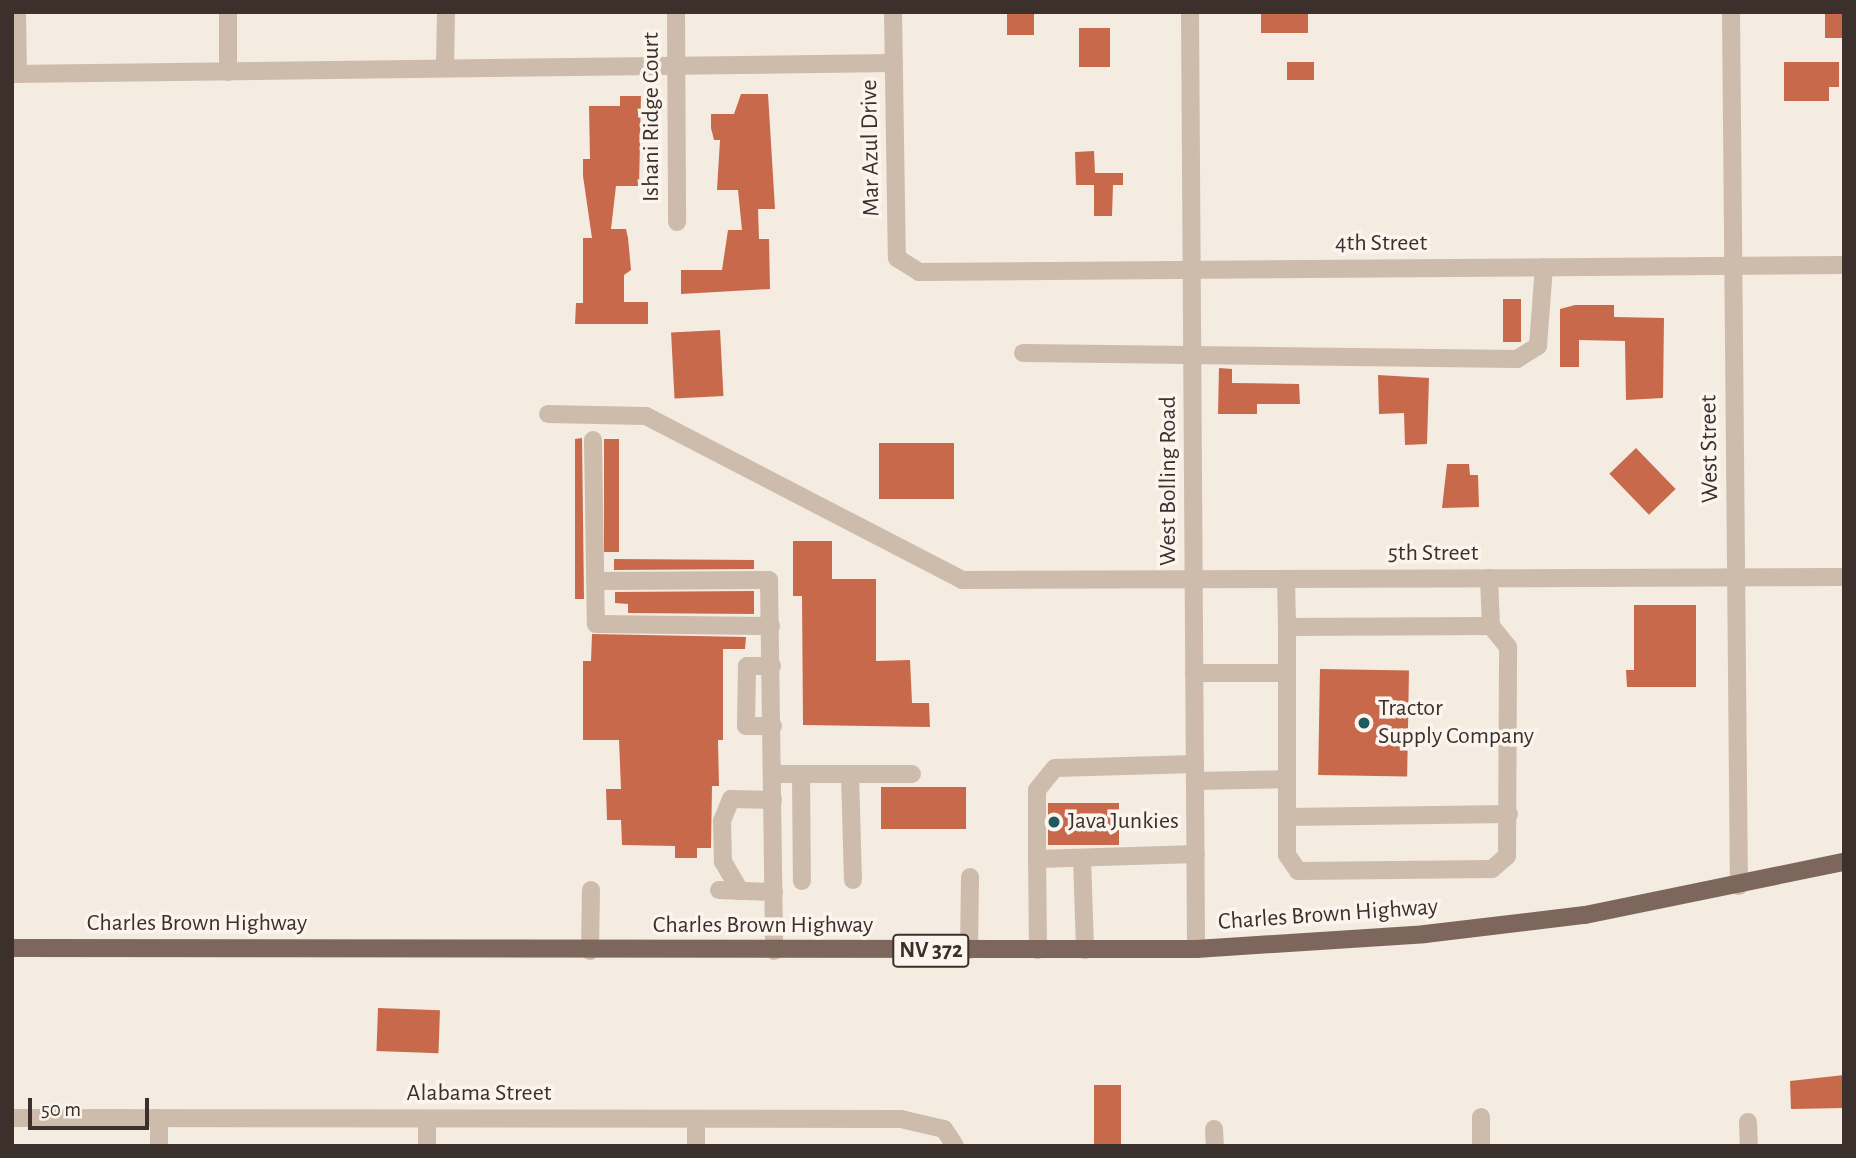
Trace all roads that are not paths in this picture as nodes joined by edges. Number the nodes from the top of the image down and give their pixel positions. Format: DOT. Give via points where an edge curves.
graph roads {
  1 [pos="17,12"];
  2 [pos="228,12"];
  3 [pos="446,12"];
  4 [pos="676,12"];
  5 [pos="893,12"];
  6 [pos="1190,12"];
  7 [pos="1731,12"];
  8 [pos="676,63"];
  9 [pos="894,63"];
  10 [pos="445,66"];
  11 [pos="228,72"];
  12 [pos="15,74"];
  13 [pos="677,222"];
  14 [pos="1844,265"];
  15 [pos="1733,266"];
  16 [pos="1544,267"];
  17 [pos="1192,270"];
  18 [pos="919,272"];
  19 [pos="1023,353"];
  20 [pos="1193,353"];
  21 [pos="548,414"];
  22 [pos="593,440"];
  23 [pos="1736,577"];
  24 [pos="1844,577"];
  25 [pos="1489,578"];
  26 [pos="1194,579"];
  27 [pos="1286,579"];
  28 [pos="595,581"];
  29 [pos="771,626"];
  30 [pos="1491,626"];
  31 [pos="1287,627"];
  32 [pos="772,666"];
  33 [pos="1195,673"];
  34 [pos="1287,673"];
  35 [pos="773,726"];
  36 [pos="1195,772"];
  37 [pos="773,774"];
  38 [pos="801,774"];
  39 [pos="850,774"];
  40 [pos="912,774"];
  41 [pos="1287,779"];
  42 [pos="773,800"];
  43 [pos="1509,814"];
  44 [pos="1287,817"];
  45 [pos="1196,854"];
  46 [pos="1082,858"];
  47 [pos="1037,859"];
  48 [pos="1844,862"];
  49 [pos="970,877"];
  50 [pos="853,880"];
  51 [pos="802,881"];
  52 [pos="1739,886"];
  53 [pos="591,890"];
  54 [pos="719,890"];
  55 [pos="740,891"];
  56 [pos="774,892"];
  57 [pos="12,948"];
  58 [pos="1196,949"];
  59 [pos="970,950"];
  60 [pos="1038,950"];
  61 [pos="1085,950"];
  62 [pos="590,951"];
  63 [pos="774,951"];
  64 [pos="1481,1117"];
  65 [pos="12,1118"];
  66 [pos="159,1118"];
  67 [pos="427,1119"];
  68 [pos="696,1119"];
  69 [pos="1748,1122"];
  70 [pos="159,1146"];
  71 [pos="427,1146"];
  72 [pos="696,1146"];
  73 [pos="955,1146"];
  74 [pos="1481,1146"];
  75 [pos="1749,1146"];
  1 -- 12 [label="street"];
  2 -- 11 [label="street"];
  3 -- 10 [label="street"];
  4 -- 8 [label="street, Ishani Ridge Court"];
  5 -- 9 [label="street, Mar Azul Drive"];
  6 -- 17 [label="street, West Bolling Road"];
  7 -- 15 [label="street, West Street"];
  8 -- 9 [label="street"];
  8 -- 10 [label="street"];
  8 -- 13 [label="street, Ishani Ridge Court"];
  9 -- 18 [label="street, Mar Azul Drive" via="897,258"];
  10 -- 11 [label="street"];
  11 -- 12 [label="street"];
  14 -- 15 [label="street, 4th Street"];
  15 -- 16 [label="street, 4th Street"];
  15 -- 23 [label="street, West Street"];
  16 -- 17 [label="street, 4th Street"];
  16 -- 20 [label="street" via="1538,346 1517,359"];
  17 -- 18 [label="street, 4th Street"];
  17 -- 20 [label="street, West Bolling Road"];
  19 -- 20 [label="street"];
  20 -- 26 [label="street, West Bolling Road"];
  21 -- 26 [label="street, 5th Street" via="646,416 962,580"];
  22 -- 28 [label="street"];
  23 -- 24 [label="street, 5th Street"];
  23 -- 25 [label="street, 5th Street"];
  23 -- 52 [label="street, West Street"];
  25 -- 27 [label="street, 5th Street"];
  25 -- 30 [label="street"];
  26 -- 27 [label="street, 5th Street"];
  26 -- 33 [label="street, West Bolling Road"];
  27 -- 31 [label="street"];
  28 -- 29 [label="street" via="596,624"];
  28 -- 29 [label="street" via="769,580"];
  29 -- 32 [label="street"];
  30 -- 31 [label="street"];
  30 -- 43 [label="street" via="1508,647"];
  31 -- 34 [label="street"];
  32 -- 35 [label="street"];
  32 -- 35 [label="street" via="747,666 746,726"];
  33 -- 34 [label="street"];
  33 -- 36 [label="street, West Bolling Road"];
  34 -- 41 [label="street"];
  35 -- 37 [label="street"];
  36 -- 41 [label="street"];
  36 -- 45 [label="street, West Bolling Road"];
  36 -- 47 [label="street" via="1055,768 1038,790"];
  37 -- 38 [label="street"];
  37 -- 42 [label="street"];
  38 -- 39 [label="street"];
  38 -- 51 [label="street"];
  39 -- 40 [label="street"];
  39 -- 50 [label="street"];
  41 -- 44 [label="street"];
  42 -- 55 [label="street" via="731,799 722,821 723,862"];
  42 -- 56 [label="street"];
  43 -- 44 [label="street"];
  43 -- 44 [label="street" via="1507,856 1492,869 1298,871 1287,855"];
  45 -- 46 [label="street"];
  45 -- 58 [label="street, West Bolling Road"];
  46 -- 47 [label="street"];
  46 -- 61 [label="street"];
  47 -- 60 [label="street"];
  48 -- 52 [label="main road, Charles Brown Highway / NV 372"];
  49 -- 59 [label="street"];
  52 -- 58 [label="main road, Charles Brown Highway / NV 372" via="1585,915 1451,931"];
  53 -- 62 [label="street"];
  54 -- 55 [label="street"];
  55 -- 56 [label="street"];
  56 -- 63 [label="street"];
  57 -- 62 [label="main road, Charles Brown Highway / NV 372"];
  58 -- 61 [label="main road, Charles Brown Highway / NV 372"];
  59 -- 60 [label="main road, Charles Brown Highway / NV 372"];
  59 -- 63 [label="main road, Charles Brown Highway / NV 372"];
  60 -- 61 [label="main road, Charles Brown Highway / NV 372"];
  62 -- 63 [label="main road, Charles Brown Highway / NV 372"];
  64 -- 74 [label="street"];
  65 -- 66 [label="street, Alabama Street"];
  66 -- 67 [label="street, Alabama Street"];
  66 -- 70 [label="street"];
  67 -- 68 [label="street, Alabama Street"];
  67 -- 71 [label="street"];
  68 -- 72 [label="street"];
  68 -- 73 [label="street, Alabama Street" via="901,1119 944,1129"];
  69 -- 75 [label="street"];
}
